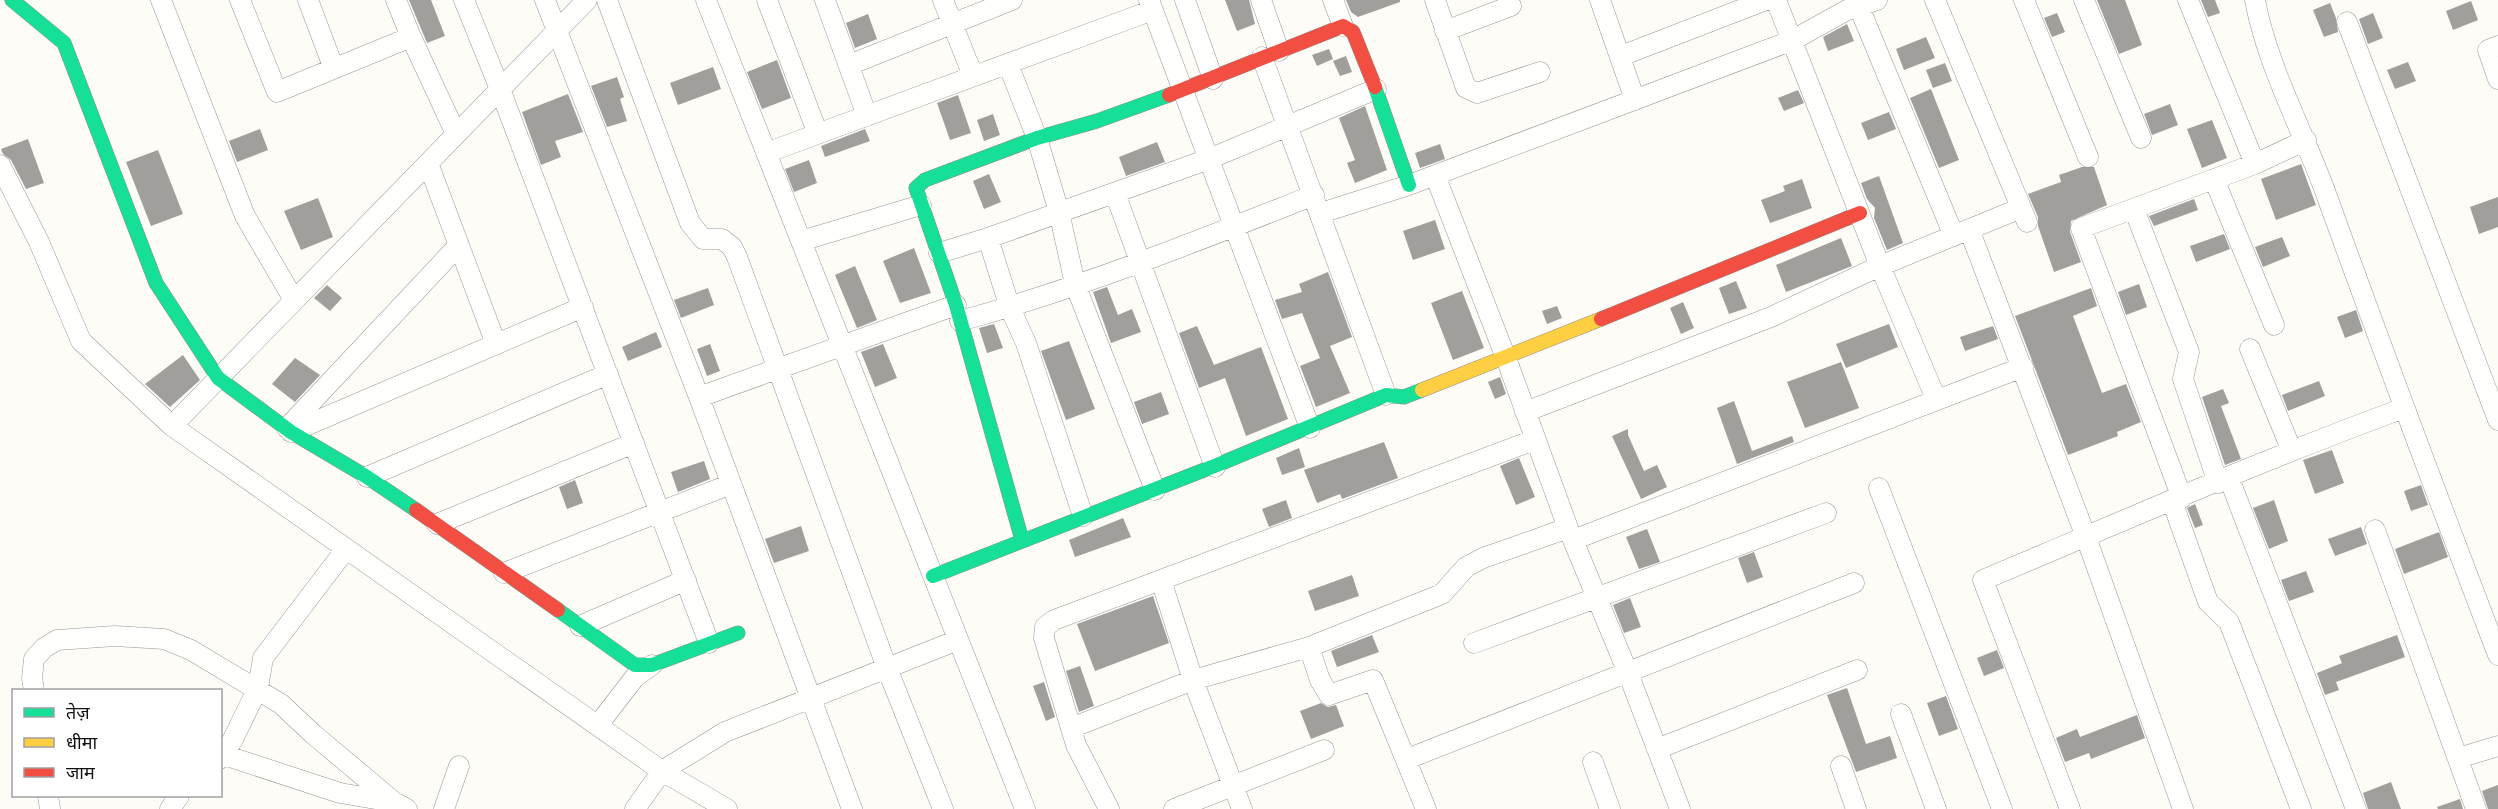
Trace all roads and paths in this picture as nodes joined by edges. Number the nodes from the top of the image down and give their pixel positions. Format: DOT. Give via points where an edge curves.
graph roads {
  1 [pos="12,0"];
  2 [pos="160,0"];
  3 [pos="240,0"];
  4 [pos="308,0"];
  5 [pos="396,0"];
  6 [pos="464,0"];
  7 [pos="545,0"];
  8 [pos="587,0"];
  9 [pos="607,0"];
  10 [pos="706,0"];
  11 [pos="767,0"];
  12 [pos="825,0"];
  13 [pos="943,0"];
  14 [pos="1012,0"];
  15 [pos="1185,0"];
  16 [pos="1261,0"];
  17 [pos="1333,0"];
  18 [pos="1435,0"];
  19 [pos="1601,0"];
  20 [pos="1766,0"];
  21 [pos="1776,0"];
  22 [pos="1935,0"];
  23 [pos="2024,0"];
  24 [pos="2084,0"];
  25 [pos="2188,0"];
  26 [pos="2254,0"];
  27 [pos="1857,4"];
  28 [pos="1151,5"];
  29 [pos="1511,6"];
  30 [pos="2347,22"];
  31 [pos="953,26"];
  32 [pos="1343,26"];
  33 [pos="557,31"];
  34 [pos="1445,32"];
  35 [pos="411,37"];
  36 [pos="1794,40"];
  37 [pos="2498,46"];
  38 [pos="1271,54"];
  39 [pos="1621,56"];
  40 [pos="1008,64"];
  41 [pos="849,65"];
  42 [pos="334,69"];
  43 [pos="2497,71"];
  44 [pos="1540,72"];
  45 [pos="973,76"];
  46 [pos="1213,79"];
  47 [pos="501,89"];
  48 [pos="1376,89"];
  49 [pos="1183,90"];
  50 [pos="1635,100"];
  51 [pos="867,116"];
  52 [pos="1288,127"];
  53 [pos="456,134"];
  54 [pos="818,134"];
  55 [pos="1037,138"];
  56 [pos="2141,138"];
  57 [pos="2306,140"];
  58 [pos="766,153"];
  59 [pos="2088,157"];
  60 [pos="1209,159"];
  61 [pos="428,163"];
  62 [pos="2255,164"];
  63 [pos="0,165"];
  64 [pos="1435,175"];
  65 [pos="2214,179"];
  66 [pos="1409,185"];
  67 [pos="5,186"];
  68 [pos="1115,194"];
  69 [pos="1314,195"];
  70 [pos="921,205"];
  71 [pos="2134,209"];
  72 [pos="1059,212"];
  73 [pos="1321,213"];
  74 [pos="1860,213"];
  75 [pos="1235,227"];
  76 [pos="1961,232"];
  77 [pos="988,238"];
  78 [pos="801,241"];
  79 [pos="459,245"];
  80 [pos="939,253"];
  81 [pos="1139,261"];
  82 [pos="1880,266"];
  83 [pos="1075,284"];
  84 [pos="294,300"];
  85 [pos="583,307"];
  86 [pos="1010,308"];
  87 [pos="958,313"];
  88 [pos="2274,326"];
  89 [pos="496,344"];
  90 [pos="842,346"];
  91 [pos="2250,349"];
  92 [pos="1506,358"];
  93 [pos="2022,367"];
  94 [pos="777,369"];
  95 [pos="608,374"];
  96 [pos="219,378"];
  97 [pos="1386,395"];
  98 [pos="699,397"];
  99 [pos="1936,399"];
  100 [pos="2404,408"];
  101 [pos="1524,412"];
  102 [pos="2498,420"];
  103 [pos="172,426"];
  104 [pos="1311,428"];
  105 [pos="289,430"];
  106 [pos="1534,440"];
  107 [pos="634,443"];
  108 [pos="2291,449"];
  109 [pos="1215,467"];
  110 [pos="367,477"];
  111 [pos="2223,480"];
  112 [pos="731,484"];
  113 [pos="1879,488"];
  114 [pos="1155,490"];
  115 [pos="2177,499"];
  116 [pos="659,510"];
  117 [pos="1826,513"];
  118 [pos="1083,516"];
  119 [pos="437,524"];
  120 [pos="2375,530"];
  121 [pos="1570,534"];
  122 [pos="2086,537"];
  123 [pos="1022,540"];
  124 [pos="346,549"];
  125 [pos="504,573"];
  126 [pos="933,576"];
  127 [pos="686,579"];
  128 [pos="1161,580"];
  129 [pos="1854,582"];
  130 [pos="1596,598"];
  131 [pos="580,626"];
  132 [pos="738,633"];
  133 [pos="958,640"];
  134 [pos="1474,643"];
  135 [pos="710,644"];
  136 [pos="1310,647"];
  137 [pos="2498,655"];
  138 [pos="652,665"];
  139 [pos="887,668"];
  140 [pos="1857,670"];
  141 [pos="1628,673"];
  142 [pos="1194,680"];
  143 [pos="258,688"];
  144 [pos="34,689"];
  145 [pos="812,696"];
  146 [pos="1901,714"];
  147 [pos="598,725"];
  148 [pos="1071,728"];
  149 [pos="2498,746"];
  150 [pos="1657,749"];
  151 [pos="1324,750"];
  152 [pos="222,757"];
  153 [pos="1407,759"];
  154 [pos="2458,759"];
  155 [pos="1593,762"];
  156 [pos="459,766"];
  157 [pos="1841,766"];
  158 [pos="662,771"];
  159 [pos="1233,786"];
  160 [pos="401,805"];
  161 [pos="444,809"];
  162 [pos="635,809"];
  163 [pos="727,809"];
  164 [pos="852,809"];
  165 [pos="944,809"];
  166 [pos="1025,809"];
  167 [pos="1109,809"];
  168 [pos="1174,809"];
  169 [pos="1242,809"];
  170 [pos="1426,809"];
  171 [pos="1611,809"];
  172 [pos="1680,809"];
  173 [pos="1856,809"];
  174 [pos="1936,809"];
  175 [pos="2002,809"];
  176 [pos="2070,809"];
  177 [pos="2182,809"];
  178 [pos="2301,809"];
  179 [pos="2356,809"];
  180 [pos="2476,809"];
  1 -- 96 [label="street" via="64,43 156,283"];
  2 -- 84 [label="street" via="245,216"];
  3 -- 42 [label="street" via="277,92"];
  4 -- 42 [label="street"];
  5 -- 35 [label="street"];
  6 -- 47 [label="street"];
  7 -- 33 [label="street"];
  8 -- 33 [label="street"];
  9 -- 94 [label="street" via="690,223 703,239 722,239 732,248"];
  10 -- 58 [label="street"];
  11 -- 54 [label="street"];
  12 -- 41 [label="street"];
  13 -- 31 [label="street"];
  14 -- 31 [label="street"];
  15 -- 46 [label="street"];
  16 -- 38 [label="street"];
  17 -- 32 [label="street"];
  18 -- 34 [label="street"];
  19 -- 39 [label="street"];
  20 -- 39 [label="street"];
  21 -- 36 [label="street"];
  22 -- 76 [label="street" via="2024,215"];
  23 -- 59 [label="street"];
  24 -- 56 [label="street"];
  25 -- 62 [label="street"];
  26 -- 57 [label="street" via="2270,56"];
  27 -- 36 [label="street"];
  27 -- 76 [label="street"];
  28 -- 40 [label="street"];
  28 -- 49 [label="street"];
  29 -- 34 [label="street"];
  30 -- 102 [label="street"];
  31 -- 41 [label="street"];
  31 -- 45 [label="street"];
  32 -- 38 [label="street"];
  32 -- 48 [label="street" via="1353,32"];
  33 -- 47 [label="street"];
  33 -- 98 [label="street"];
  34 -- 44 [label="street" via="1466,88 1476,93"];
  35 -- 42 [label="street"];
  35 -- 53 [label="street"];
  36 -- 50 [label="street"];
  36 -- 74 [label="street"];
  37 -- 43 [label="street" via="2488,50"];
  38 -- 46 [label="street"];
  38 -- 52 [label="street"];
  39 -- 50 [label="street"];
  40 -- 45 [label="street"];
  40 -- 55 [label="street"];
  41 -- 51 [label="street"];
  45 -- 51 [label="street"];
  46 -- 49 [label="street"];
  47 -- 53 [label="street"];
  47 -- 85 [label="street"];
  48 -- 52 [label="street"];
  48 -- 66 [label="street"];
  49 -- 55 [label="street"];
  49 -- 60 [label="street"];
  50 -- 64 [label="street"];
  51 -- 54 [label="street"];
  52 -- 60 [label="street"];
  52 -- 69 [label="street"];
  53 -- 61 [label="street"];
  54 -- 58 [label="street"];
  55 -- 70 [label="street" via="926,180 916,188"];
  55 -- 72 [label="street"];
  57 -- 62 [label="street"];
  57 -- 100 [label="street"];
  58 -- 78 [label="street"];
  60 -- 68 [label="street"];
  60 -- 75 [label="street"];
  61 -- 79 [label="street"];
  61 -- 84 [label="street"];
  62 -- 65 [label="street"];
  63 -- 67 [label="street"];
  64 -- 66 [label="street"];
  64 -- 92 [label="street"];
  65 -- 71 [label="street"];
  65 -- 88 [label="street"];
  66 -- 73 [label="street"];
  67 -- 103 [label="street" via="39,242 81,341"];
  68 -- 72 [label="street"];
  68 -- 81 [label="street"];
  69 -- 73 [label="street"];
  69 -- 75 [label="street"];
  70 -- 78 [label="street"];
  70 -- 80 [label="street"];
  71 -- 111 [label="street" via="2189,352 2183,379"];
  71 -- 115 [label="street" via="2081,228"];
  72 -- 77 [label="street"];
  72 -- 83 [label="street"];
  73 -- 97 [label="street"];
  74 -- 82 [label="street"];
  74 -- 92 [label="street"];
  75 -- 81 [label="street"];
  75 -- 104 [label="street"];
  76 -- 82 [label="street"];
  76 -- 93 [label="street"];
  77 -- 80 [label="street"];
  77 -- 86 [label="street"];
  78 -- 90 [label="street"];
  79 -- 89 [label="street"];
  79 -- 105 [label="street"];
  80 -- 87 [label="street"];
  81 -- 83 [label="street"];
  81 -- 109 [label="street"];
  82 -- 99 [label="street"];
  82 -- 101 [label="street" via="1771,317"];
  83 -- 86 [label="street"];
  83 -- 114 [label="street"];
  84 -- 96 [label="street"];
  85 -- 89 [label="street"];
  85 -- 95 [label="street"];
  86 -- 87 [label="street"];
  86 -- 118 [label="street" via="1026,344"];
  87 -- 90 [label="street"];
  87 -- 123 [label="street"];
  89 -- 105 [label="street"];
  90 -- 94 [label="street"];
  90 -- 126 [label="street"];
  91 -- 108 [label="street"];
  92 -- 97 [label="street" via="1404,397"];
  92 -- 101 [label="street"];
  93 -- 99 [label="street"];
  93 -- 122 [label="street"];
  94 -- 98 [label="street"];
  94 -- 139 [label="street"];
  95 -- 107 [label="street"];
  95 -- 110 [label="street"];
  96 -- 103 [label="street"];
  96 -- 105 [label="street"];
  97 -- 104 [label="street"];
  98 -- 112 [label="street"];
  99 -- 121 [label="street"];
  100 -- 108 [label="street"];
  100 -- 137 [label="street"];
  101 -- 106 [label="street"];
  103 -- 124 [label="street"];
  104 -- 109 [label="street"];
  105 -- 110 [label="street"];
  106 -- 121 [label="street"];
  106 -- 128 [label="street"];
  107 -- 116 [label="street"];
  107 -- 119 [label="street"];
  108 -- 111 [label="street"];
  109 -- 114 [label="street"];
  110 -- 119 [label="street"];
  111 -- 115 [label="street"];
  111 -- 179 [label="street"];
  112 -- 116 [label="street"];
  112 -- 145 [label="street"];
  113 -- 175 [label="street"];
  114 -- 118 [label="street"];
  115 -- 122 [label="street"];
  115 -- 178 [label="street" via="2208,602 2229,621"];
  116 -- 125 [label="street"];
  116 -- 127 [label="street"];
  117 -- 130 [label="street"];
  118 -- 123 [label="street"];
  119 -- 125 [label="street"];
  120 -- 154 [label="street"];
  121 -- 130 [label="street"];
  121 -- 136 [label="street" via="1484,558 1466,567 1442,594"];
  122 -- 176 [label="street" via="1983,580"];
  122 -- 177 [label="street"];
  123 -- 126 [label="street"];
  124 -- 143 [label="street" via="263,658"];
  124 -- 147 [label="street"];
  125 -- 131 [label="street"];
  126 -- 133 [label="street"];
  127 -- 131 [label="street"];
  127 -- 135 [label="street"];
  128 -- 142 [label="street"];
  128 -- 148 [label="street" via="1054,620 1045,627 1044,638"];
  129 -- 141 [label="street"];
  130 -- 134 [label="street"];
  130 -- 141 [label="street"];
  131 -- 138 [label="street" via="635,665"];
  132 -- 135 [label="street"];
  133 -- 139 [label="street"];
  133 -- 166 [label="street"];
  135 -- 138 [label="street"];
  136 -- 142 [label="street"];
  136 -- 153 [label="street" via="1329,695 1373,680"];
  138 -- 147 [label="street" via="635,677"];
  139 -- 145 [label="street"];
  139 -- 165 [label="street"];
  140 -- 150 [label="street"];
  141 -- 150 [label="street"];
  141 -- 153 [label="street"];
  142 -- 148 [label="street"];
  142 -- 159 [label="street"];
  143 -- 144 [label="street" via="164,639 116,636 57,640 44,648 34,659"];
  143 -- 152 [label="street"];
  143 -- 160 [label="street"];
  145 -- 158 [label="street" via="725,732"];
  145 -- 164 [label="street"];
  146 -- 174 [label="street"];
  147 -- 158 [label="street"];
  148 -- 167 [label="street"];
  149 -- 154 [label="street"];
  150 -- 172 [label="street"];
  151 -- 159 [label="street"];
  152 -- 160 [label="street" via="340,793"];
  153 -- 170 [label="street"];
  154 -- 180 [label="street"];
  155 -- 171 [label="street"];
  156 -- 161 [label="street"];
  157 -- 173 [label="street"];
  158 -- 162 [label="street"];
  158 -- 163 [label="street"];
  159 -- 168 [label="street"];
  159 -- 169 [label="street"];
}
